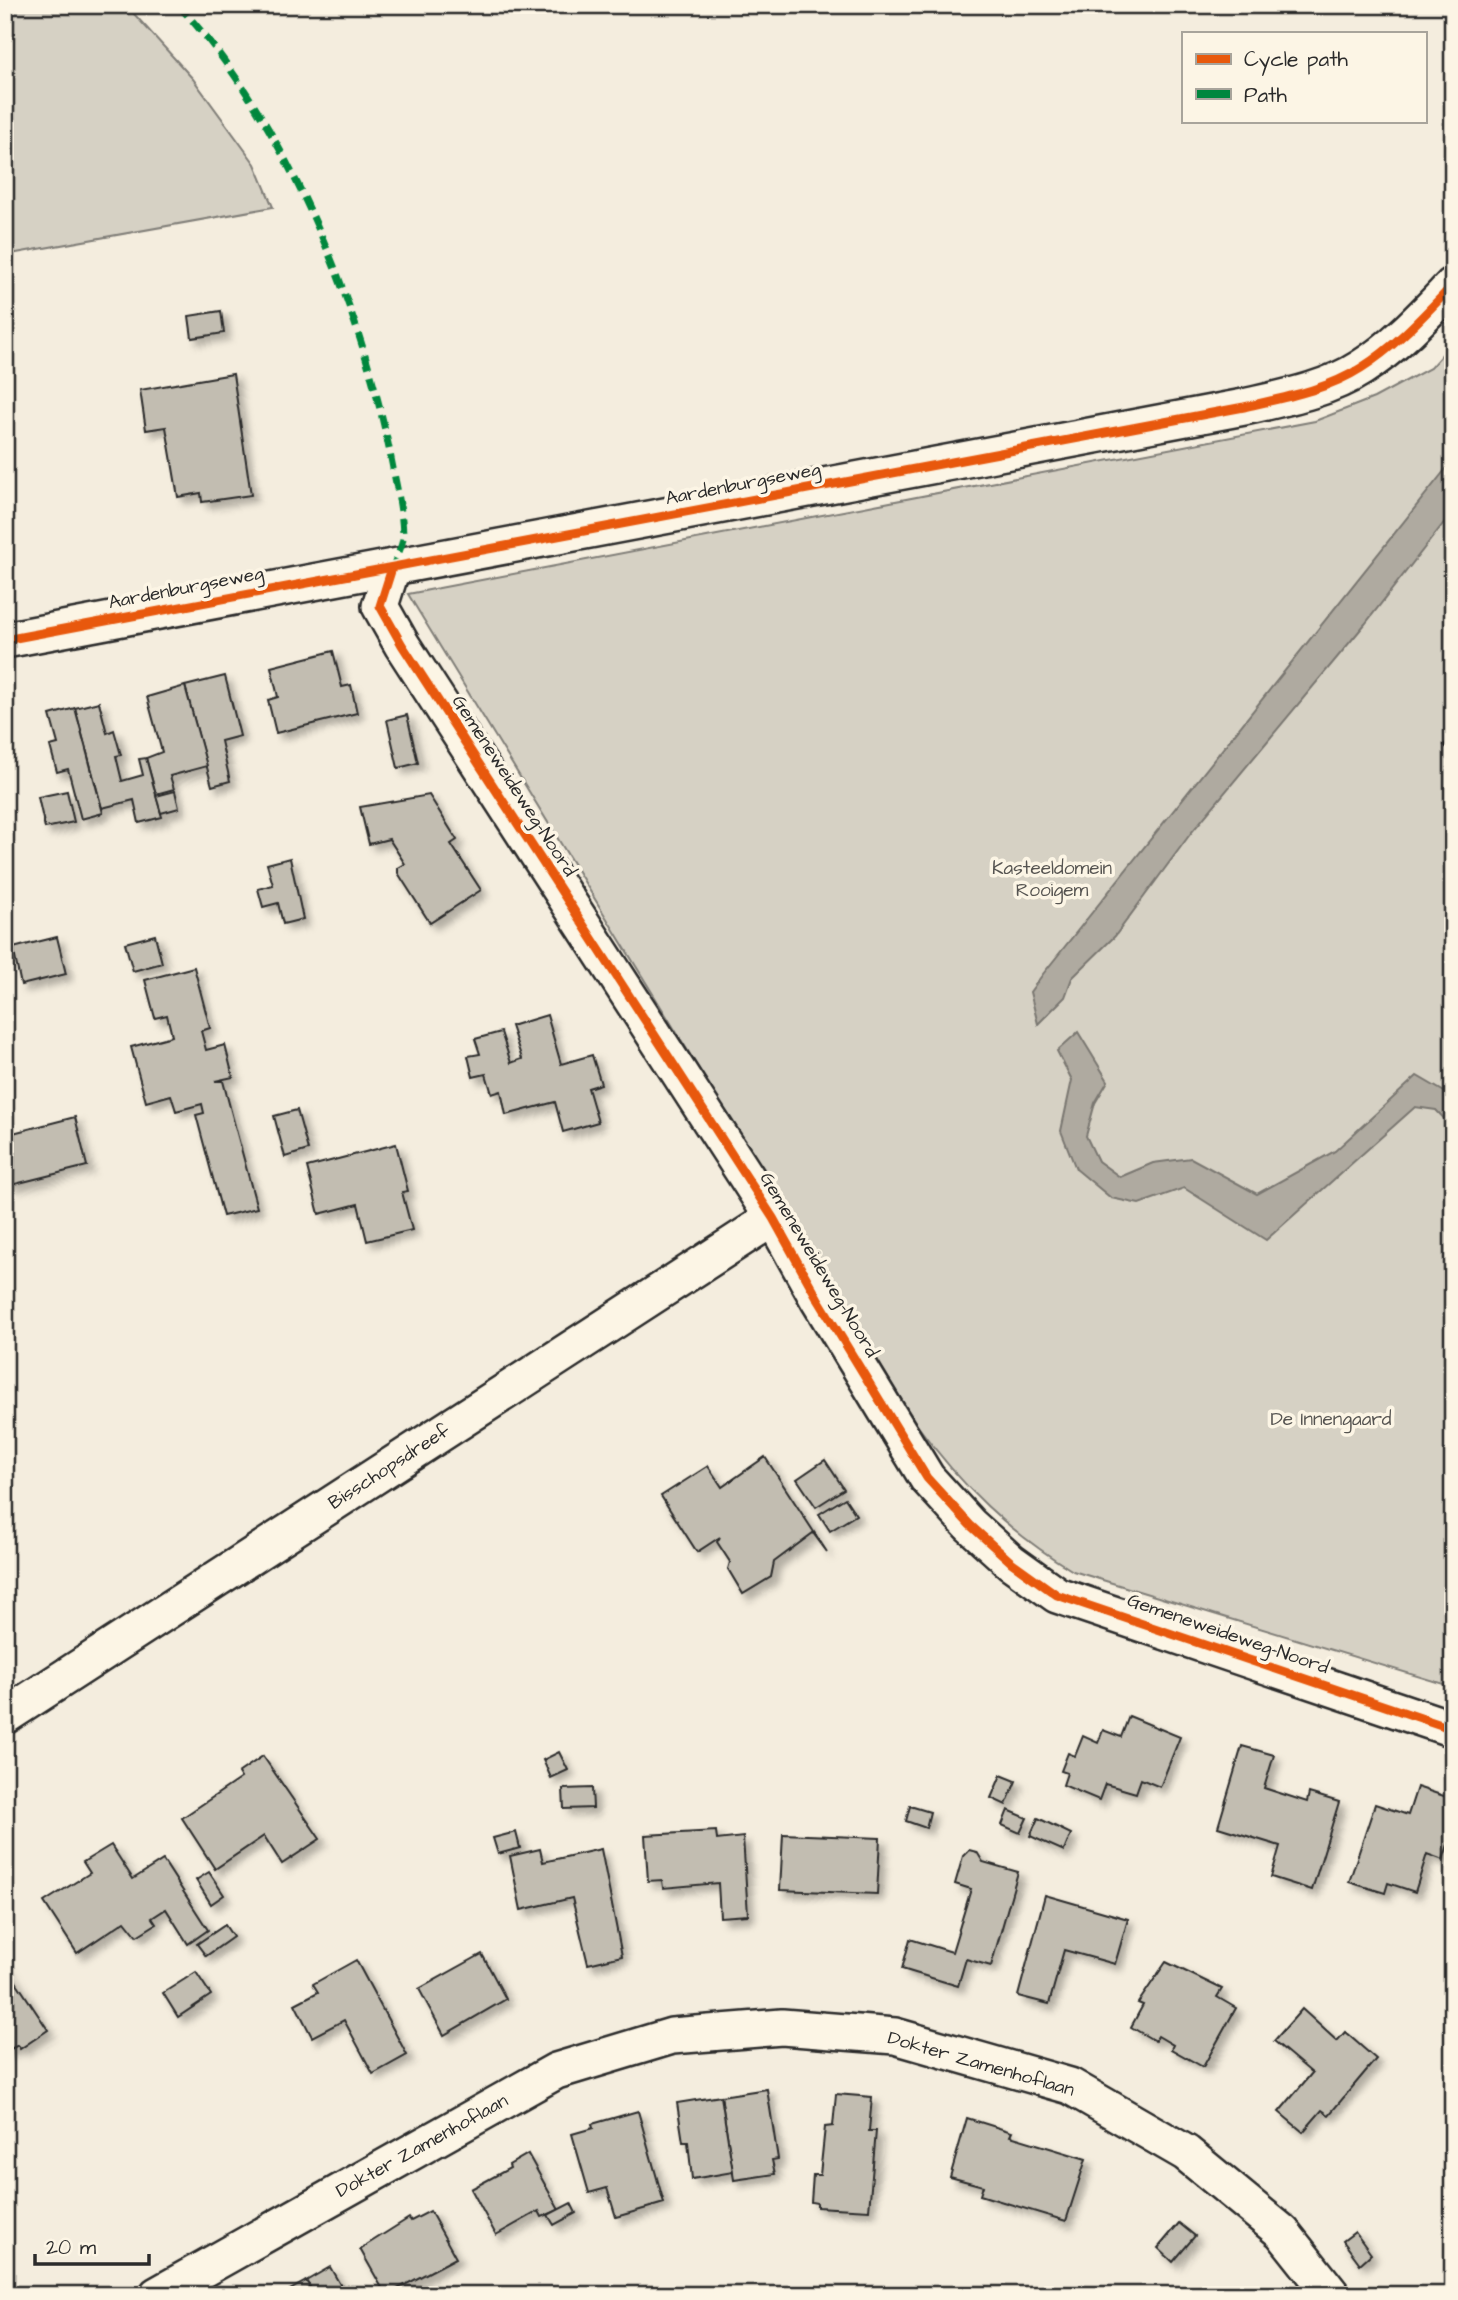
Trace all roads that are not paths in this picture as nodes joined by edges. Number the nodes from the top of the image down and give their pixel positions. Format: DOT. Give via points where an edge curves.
graph roads {
  1 [pos="1453,285"];
  2 [pos="392,568"];
  3 [pos="5,640"];
  4 [pos="773,1218"];
  5 [pos="5,1716"];
  6 [pos="1453,1728"];
  7 [pos="157,2295"];
  8 [pos="1332,2295"];
  1 -- 2 [label="street, Aardenburgseweg" via="1408,333 1360,369 1305,393"];
  2 -- 3 [label="street, Aardenburgseweg"];
  2 -- 4 [label="street, Gemeneweideweg-Noord" via="380,606 402,645"];
  4 -- 5 [label="street, Bisschopsdreef"];
  4 -- 6 [label="street, Gemeneweideweg-Noord" via="927,1478 1011,1562 1057,1595"];
  7 -- 8 [label="street, Dokter Zamenhoflaan" via="556,2071 672,2036 782,2027 895,2036 1070,2086 1186,2153 1282,2232"];
}
